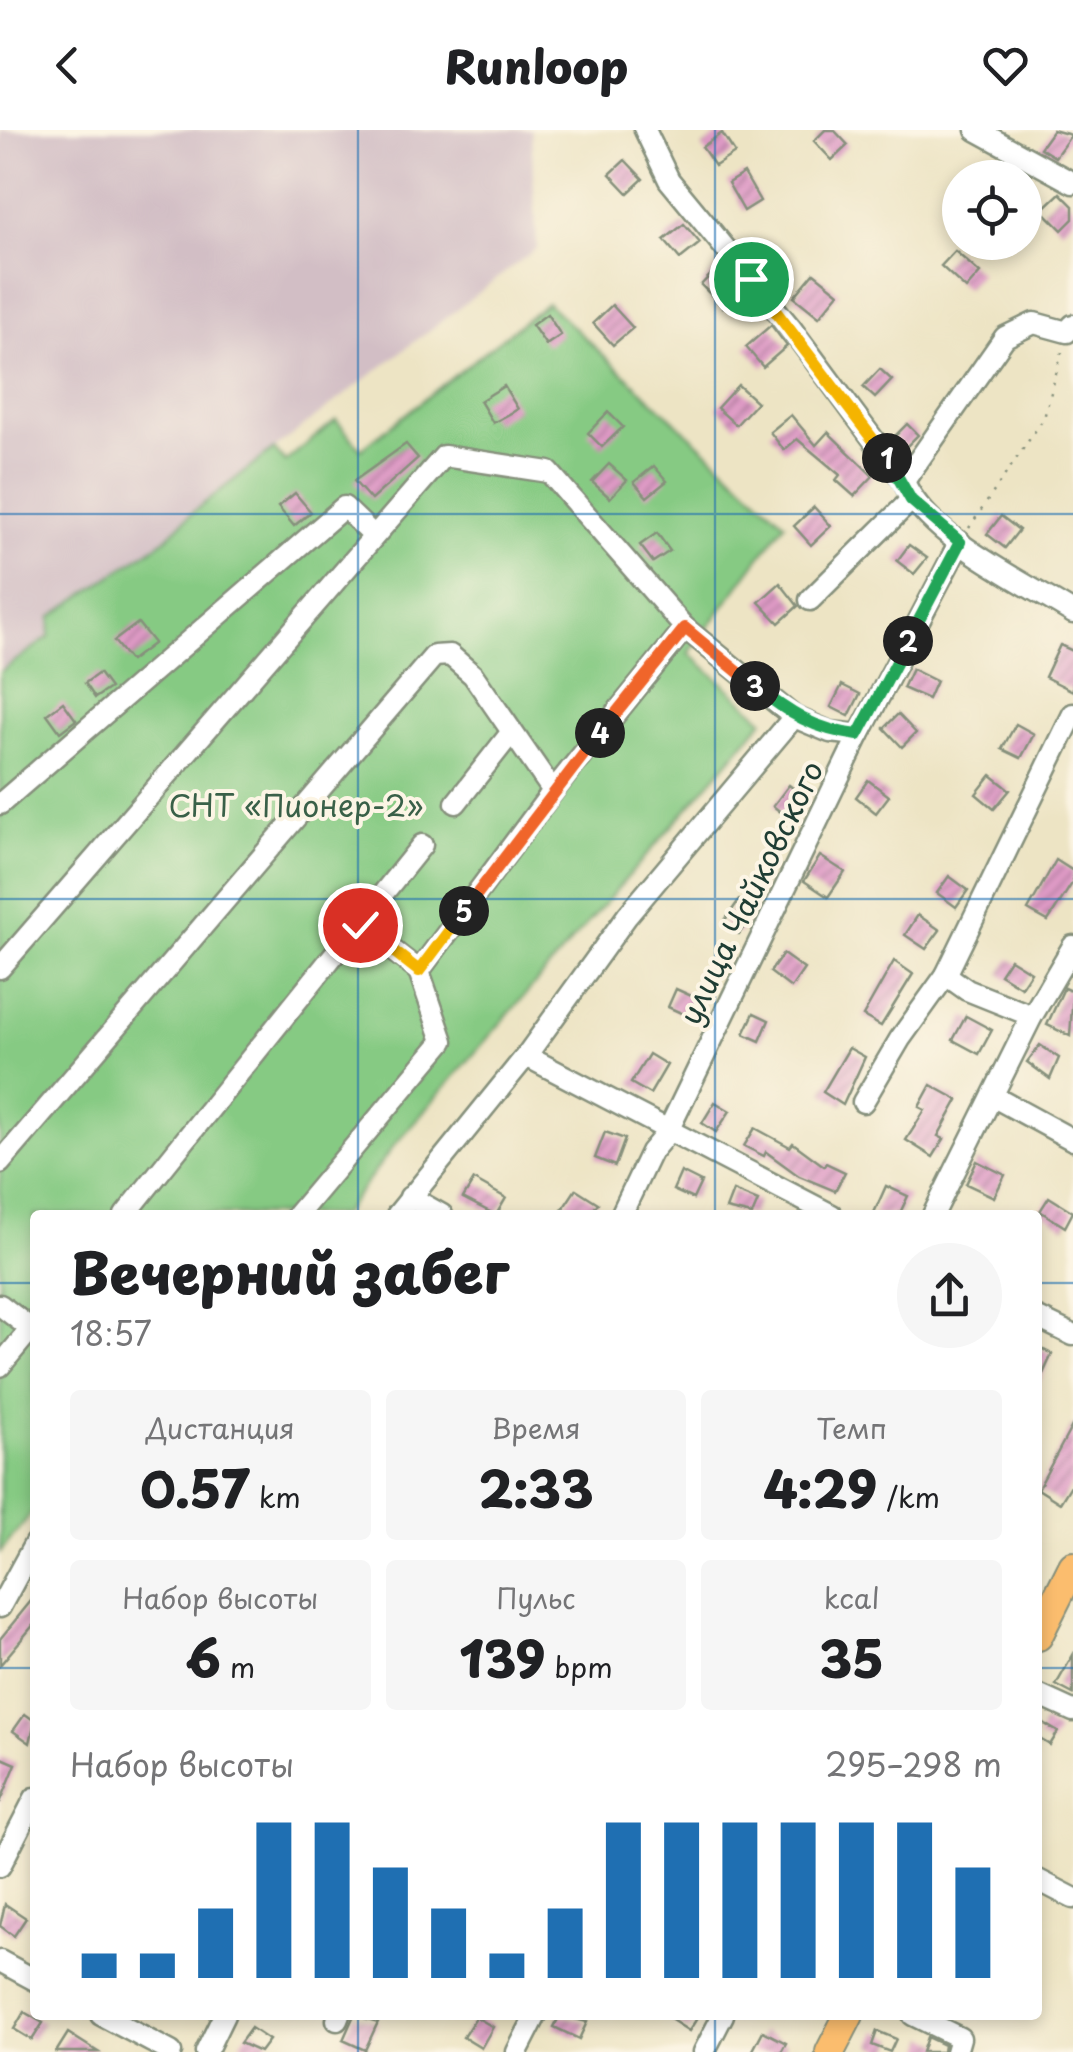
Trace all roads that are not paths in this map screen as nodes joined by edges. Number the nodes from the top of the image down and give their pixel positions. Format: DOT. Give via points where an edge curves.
graph roads {
  1 [pos="645,130"];
  2 [pos="976,130"];
  3 [pos="1073,183"];
  4 [pos="1070,329"];
  5 [pos="907,490"];
  6 [pos="372,536"];
  7 [pos="960,542"];
  8 [pos="810,600"];
  9 [pos="1073,613"];
  10 [pos="685,628"];
  11 [pos="1073,714"];
  12 [pos="794,718"];
  13 [pos="511,733"];
  14 [pos="858,735"];
  15 [pos="553,791"];
  16 [pos="456,803"];
  17 [pos="0,804"];
  18 [pos="422,845"];
  19 [pos="360,925"];
  20 [pos="1073,946"];
  21 [pos="0,968"];
  22 [pos="419,971"];
  23 [pos="946,975"];
  24 [pos="1032,1016"];
  25 [pos="526,1056"];
  26 [pos="994,1096"];
  27 [pos="864,1102"];
  28 [pos="667,1133"];
  29 [pos="1073,1140"];
  30 [pos="0,1163"];
  31 [pos="410,1197"];
  32 [pos="128,1210"];
  33 [pos="301,1210"];
  34 [pos="400,1210"];
  35 [pos="433,1210"];
  36 [pos="623,1210"];
  37 [pos="822,1210"];
  38 [pos="936,1210"];
  39 [pos="0,1305"];
  40 [pos="1042,1320"];
  41 [pos="30,1325"];
  42 [pos="30,1332"];
  43 [pos="1073,1336"];
  44 [pos="0,1366"];
  45 [pos="30,1552"];
  46 [pos="1073,1566"];
  47 [pos="0,1608"];
  48 [pos="1042,1628"];
  49 [pos="1042,1696"];
  50 [pos="1073,1712"];
  51 [pos="30,1808"];
  52 [pos="0,1866"];
  53 [pos="1042,1882"];
  54 [pos="1073,1898"];
  55 [pos="0,1962"];
  56 [pos="30,1977"];
  57 [pos="110,2020"];
  58 [pos="222,2020"];
  59 [pos="533,2020"];
  60 [pos="720,2020"];
  61 [pos="846,2020"];
  62 [pos="922,2020"];
  63 [pos="170,2052"];
  64 [pos="206,2052"];
  65 [pos="517,2052"];
  66 [pos="704,2052"];
  67 [pos="830,2052"];
  68 [pos="956,2052"];
  1 -- 5 [label="street" via="669,180 790,328"];
  2 -- 3 [label="street"];
  4 -- 5 [label="street" via="1034,324 1004,337"];
  5 -- 7 [label="street"];
  5 -- 8 [label="street"];
  6 -- 10 [label="street" via="444,456 549,472"];
  6 -- 17 [label="street" via="344,508"];
  6 -- 21 [label="street"];
  7 -- 9 [label="street"];
  7 -- 14 [label="street, улица Чайковского"];
  10 -- 12 [label="street"];
  10 -- 15 [label="street"];
  11 -- 23 [label="street"];
  12 -- 14 [label="street"];
  12 -- 25 [label="street" via="627,916"];
  13 -- 15 [label="street"];
  13 -- 16 [label="street"];
  13 -- 30 [label="street" via="473,674 450,655 434,656"];
  14 -- 28 [label="street, улица Чайковского"];
  15 -- 22 [label="street"];
  18 -- 19 [label="street"];
  19 -- 22 [label="street"];
  19 -- 32 [label="street"];
  20 -- 24 [label="street"];
  22 -- 33 [label="street" via="443,1041"];
  23 -- 24 [label="street"];
  23 -- 27 [label="street"];
  24 -- 26 [label="street"];
  25 -- 28 [label="street"];
  25 -- 31 [label="street"];
  26 -- 29 [label="street"];
  26 -- 38 [label="street"];
  28 -- 36 [label="street, улица Чайковского"];
  28 -- 37 [label="street"];
  31 -- 34 [label="street"];
  31 -- 35 [label="street"];
  39 -- 41 [label="street"];
  40 -- 43 [label="street"];
  42 -- 44 [label="street"];
  45 -- 47 [label="street"];
  46 -- 48 [label="main road"];
  49 -- 50 [label="street"];
  51 -- 52 [label="street"];
  53 -- 54 [label="street"];
  55 -- 56 [label="street"];
  57 -- 63 [label="street"];
  58 -- 64 [label="street"];
  59 -- 65 [label="street"];
  60 -- 66 [label="street"];
  61 -- 67 [label="main road"];
  62 -- 68 [label="street" via="960,2038"];
}
